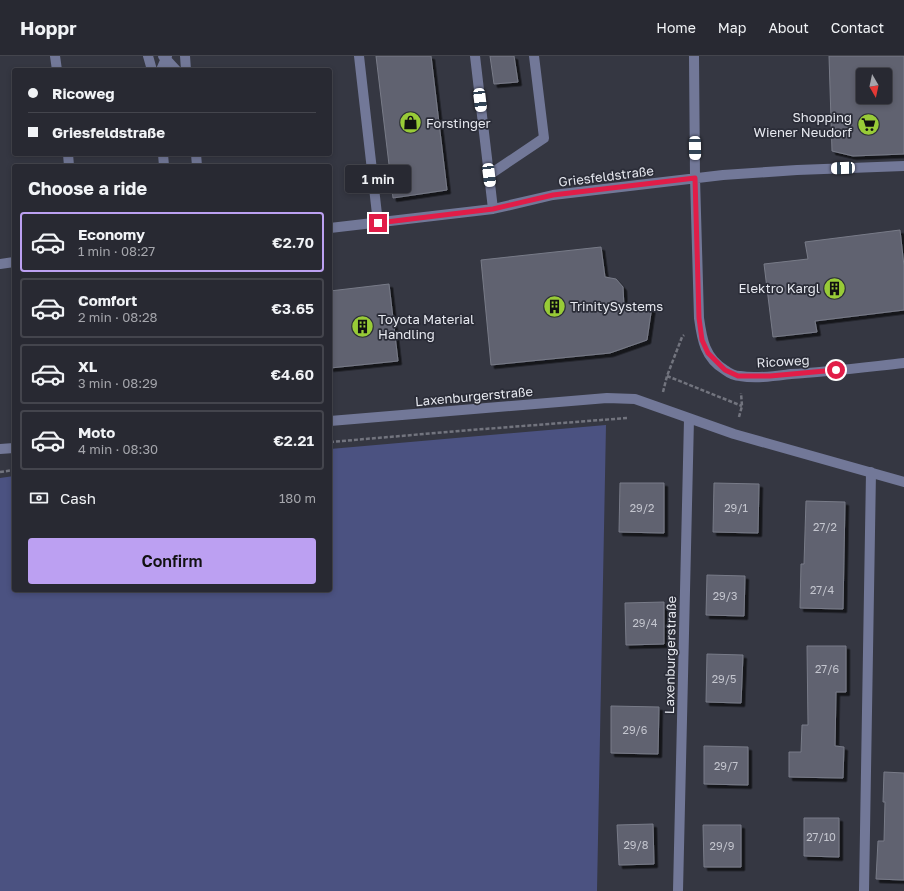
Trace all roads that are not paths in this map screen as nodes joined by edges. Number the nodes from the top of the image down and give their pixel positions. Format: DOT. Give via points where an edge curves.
graph roads {
  1 [pos="55,56"];
  2 [pos="148,56"];
  3 [pos="185,56"];
  4 [pos="359,56"];
  5 [pos="475,56"];
  6 [pos="534,56"];
  7 [pos="694,56"];
  8 [pos="165,57"];
  9 [pos="57,68"];
  10 [pos="151,68"];
  11 [pos="162,68"];
  12 [pos="174,68"];
  13 [pos="186,68"];
  14 [pos="904,166"];
  15 [pos="489,175"];
  16 [pos="695,178"];
  17 [pos="493,209"];
  18 [pos="378,223"];
  19 [pos="332,228"];
  20 [pos="12,262"];
  21 [pos="0,264"];
  22 [pos="904,363"];
  23 [pos="689,419"];
  24 [pos="332,421"];
  25 [pos="12,448"];
  26 [pos="0,449"];
  27 [pos="871,472"];
  28 [pos="904,482"];
  29 [pos="678,891"];
  30 [pos="864,891"];
  1 -- 9 [label="street"];
  2 -- 10 [label="street"];
  3 -- 13 [label="street"];
  4 -- 18 [label="street"];
  5 -- 15 [label="street"];
  6 -- 15 [label="street" via="544,138"];
  7 -- 16 [label="street"];
  8 -- 11 [label="street"];
  8 -- 12 [label="street"];
  14 -- 16 [label="street, Griesfeldstraße" via="797,170"];
  15 -- 17 [label="street"];
  16 -- 17 [label="street, Griesfeldstraße" via="553,195"];
  16 -- 22 [label="street, Ricoweg" via="699,318 702,340 715,362 738,376 822,372"];
  17 -- 18 [label="street, Griesfeldstraße"];
  18 -- 19 [label="street, Griesfeldstraße"];
  20 -- 21 [label="street"];
  23 -- 24 [label="street, Laxenburgerstraße" via="635,399 608,398"];
  23 -- 27 [label="street, Laxenburgerstraße"];
  23 -- 29 [label="street, Laxenburgerstraße"];
  25 -- 26 [label="street"];
  27 -- 28 [label="street, Laxenburgerstraße"];
  27 -- 30 [label="street"];
}
